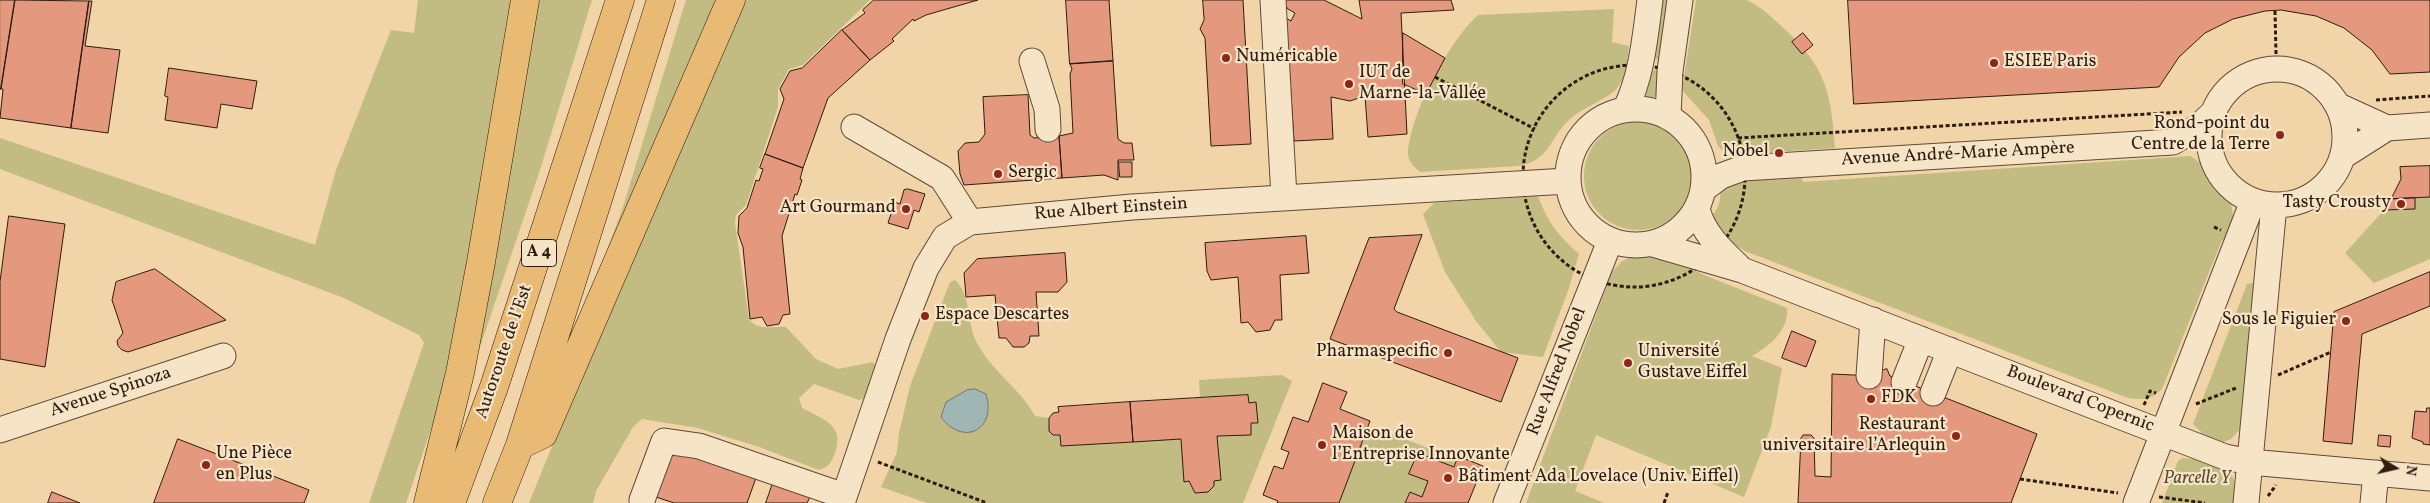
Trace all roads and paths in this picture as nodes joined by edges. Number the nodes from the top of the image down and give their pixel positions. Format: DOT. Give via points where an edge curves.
graph roads {
  1 [pos="525,0"];
  2 [pos="620,0"];
  3 [pos="661,0"];
  4 [pos="731,0"];
  5 [pos="1273,0"];
  6 [pos="1650,0"];
  7 [pos="1680,0"];
  8 [pos="2275,11"];
  9 [pos="2276,54"];
  10 [pos="1032,61"];
  11 [pos="1626,66"];
  12 [pos="1678,72"];
  13 [pos="1435,77"];
  14 [pos="2430,96"];
  15 [pos="2371,100"];
  16 [pos="2339,106"];
  17 [pos="1625,110"];
  18 [pos="2213,113"];
  19 [pos="1668,117"];
  20 [pos="2430,125"];
  21 [pos="854,127"];
  22 [pos="2387,128"];
  23 [pos="1048,129"];
  24 [pos="1536,129"];
  25 [pos="1738,138"];
  26 [pos="2173,142"];
  27 [pos="1701,155"];
  28 [pos="2343,156"];
  29 [pos="2215,165"];
  30 [pos="1743,168"];
  31 [pos="1522,174"];
  32 [pos="1567,181"];
  33 [pos="1523,191"];
  34 [pos="1284,197"];
  35 [pos="1701,198"];
  36 [pos="2264,203"];
  37 [pos="970,222"];
  38 [pos="1725,237"];
  39 [pos="1610,241"];
  40 [pos="1653,244"];
  41 [pos="1742,270"];
  42 [pos="1690,271"];
  43 [pos="1581,274"];
  44 [pos="1605,283"];
  45 [pos="1872,320"];
  46 [pos="1921,338"];
  47 [pos="1950,350"];
  48 [pos="2331,352"];
  49 [pos="223,356"];
  50 [pos="1868,376"];
  51 [pos="1904,382"];
  52 [pos="2258,382"];
  53 [pos="2150,391"];
  54 [pos="1933,393"];
  55 [pos="2175,399"];
  56 [pos="0,430"];
  57 [pos="2162,432"];
  58 [pos="520,446"];
  59 [pos="860,456"];
  60 [pos="2250,462"];
  61 [pos="2376,473"];
  62 [pos="2430,478"];
  63 [pos="2020,479"];
  64 [pos="2276,484"];
  65 [pos="1668,492"];
  66 [pos="2138,499"];
  67 [pos="642,500"];
  68 [pos="843,500"];
  69 [pos="428,503"];
  70 [pos="451,503"];
  71 [pos="497,503"];
  72 [pos="987,503"];
  73 [pos="1506,503"];
  74 [pos="1664,503"];
  75 [pos="2205,503"];
  76 [pos="2246,503"];
  77 [pos="2263,503"];
  78 [pos="2373,503"];
  1 -- 69 [label="highway" via="460,373"];
  2 -- 70 [label="highway, Autoroute de l’Est / A 4" via="494,387"];
  3 -- 58 [label="highway, A 4"];
  4 -- 58 [label="highway" via="543,434"];
  5 -- 34 [label="street"];
  6 -- 17 [label="street" via="1638,74"];
  7 -- 19 [label="street" via="1670,70"];
  8 -- 9 [label="path"];
  10 -- 23 [label="street" via="1047,109"];
  11 -- 24 [label="path" via="1590,74 1564,90 1542,115"];
  12 -- 25 [label="path" via="1710,92 1731,120"];
  13 -- 24 [label="path"];
  14 -- 15 [label="path"];
  16 -- 18 [label="street" via="2325,87 2306,74 2285,68 2262,69 2241,78 2224,93"];
  16 -- 22 [label="street"];
  16 -- 28 [label="street" via="2346,139"];
  17 -- 19 [label="street" via="1647,110"];
  17 -- 32 [label="street" via="1601,118 1582,134 1571,156"];
  18 -- 25 [label="path" via="2173,112"];
  18 -- 26 [label="street, Avenue André-Marie Ampère" via="2198,127"];
  18 -- 29 [label="street" via="2209,130"];
  19 -- 27 [label="street" via="1689,134"];
  20 -- 22 [label="street"];
  21 -- 37 [label="street" via="942,178"];
  22 -- 28 [label="street"];
  24 -- 31 [label="path"];
  25 -- 30 [label="path"];
  26 -- 29 [label="street, Avenue André-Marie Ampère" via="2204,156"];
  26 -- 30 [label="street, Avenue André-Marie Ampère"];
  27 -- 30 [label="street, Avenue André-Marie Ampère"];
  27 -- 35 [label="street"];
  28 -- 36 [label="street" via="2333,176 2317,192 2297,203"];
  29 -- 36 [label="street" via="2224,180 2238,193"];
  30 -- 35 [label="street, Avenue André-Marie Ampère" via="1721,176"];
  30 -- 38 [label="path" via="1741,207"];
  32 -- 34 [label="street, Rue Albert Einstein"];
  32 -- 39 [label="street" via="1580,217 1593,231"];
  33 -- 43 [label="path" via="1540,235 1560,259"];
  34 -- 37 [label="street, Rue Albert Einstein"];
  35 -- 40 [label="street" via="1686,224"];
  35 -- 41 [label="street, Boulevard Copernic" via="1701,222 1717,247"];
  36 -- 52 [label="street"];
  36 -- 55 [label="street"];
  37 -- 59 [label="street, Rue Albert Einstein" via="945,237 926,268 898,339"];
  39 -- 40 [label="street" via="1631,246"];
  39 -- 73 [label="street, Rue Alfred Nobel"];
  40 -- 41 [label="street, Boulevard Copernic"];
  41 -- 45 [label="street, Boulevard Copernic"];
  42 -- 44 [label="path" via="1668,283 1651,287"];
  45 -- 46 [label="street, Boulevard Copernic"];
  45 -- 50 [label="street"];
  46 -- 47 [label="street, Boulevard Copernic"];
  46 -- 51 [label="street"];
  47 -- 54 [label="street"];
  47 -- 57 [label="street, Boulevard Copernic"];
  48 -- 52 [label="path"];
  49 -- 56 [label="street, Avenue Spinoza"];
  52 -- 55 [label="path" via="2194,405"];
  52 -- 60 [label="street"];
  53 -- 55 [label="path"];
  55 -- 57 [label="street"];
  57 -- 60 [label="street, Boulevard Copernic" via="2225,457"];
  57 -- 66 [label="street"];
  58 -- 71 [label="highway, A 4"];
  59 -- 68 [label="street, Rue Albert Einstein"];
  59 -- 72 [label="path"];
  60 -- 61 [label="street, Boulevard Copernic"];
  60 -- 76 [label="street"];
  61 -- 62 [label="street, Boulevard Copernic"];
  61 -- 78 [label="street"];
  63 -- 66 [label="path"];
  64 -- 77 [label="path"];
  65 -- 74 [label="path"];
  66 -- 75 [label="path"];
  67 -- 68 [label="street" via="664,441 699,446"];
}
